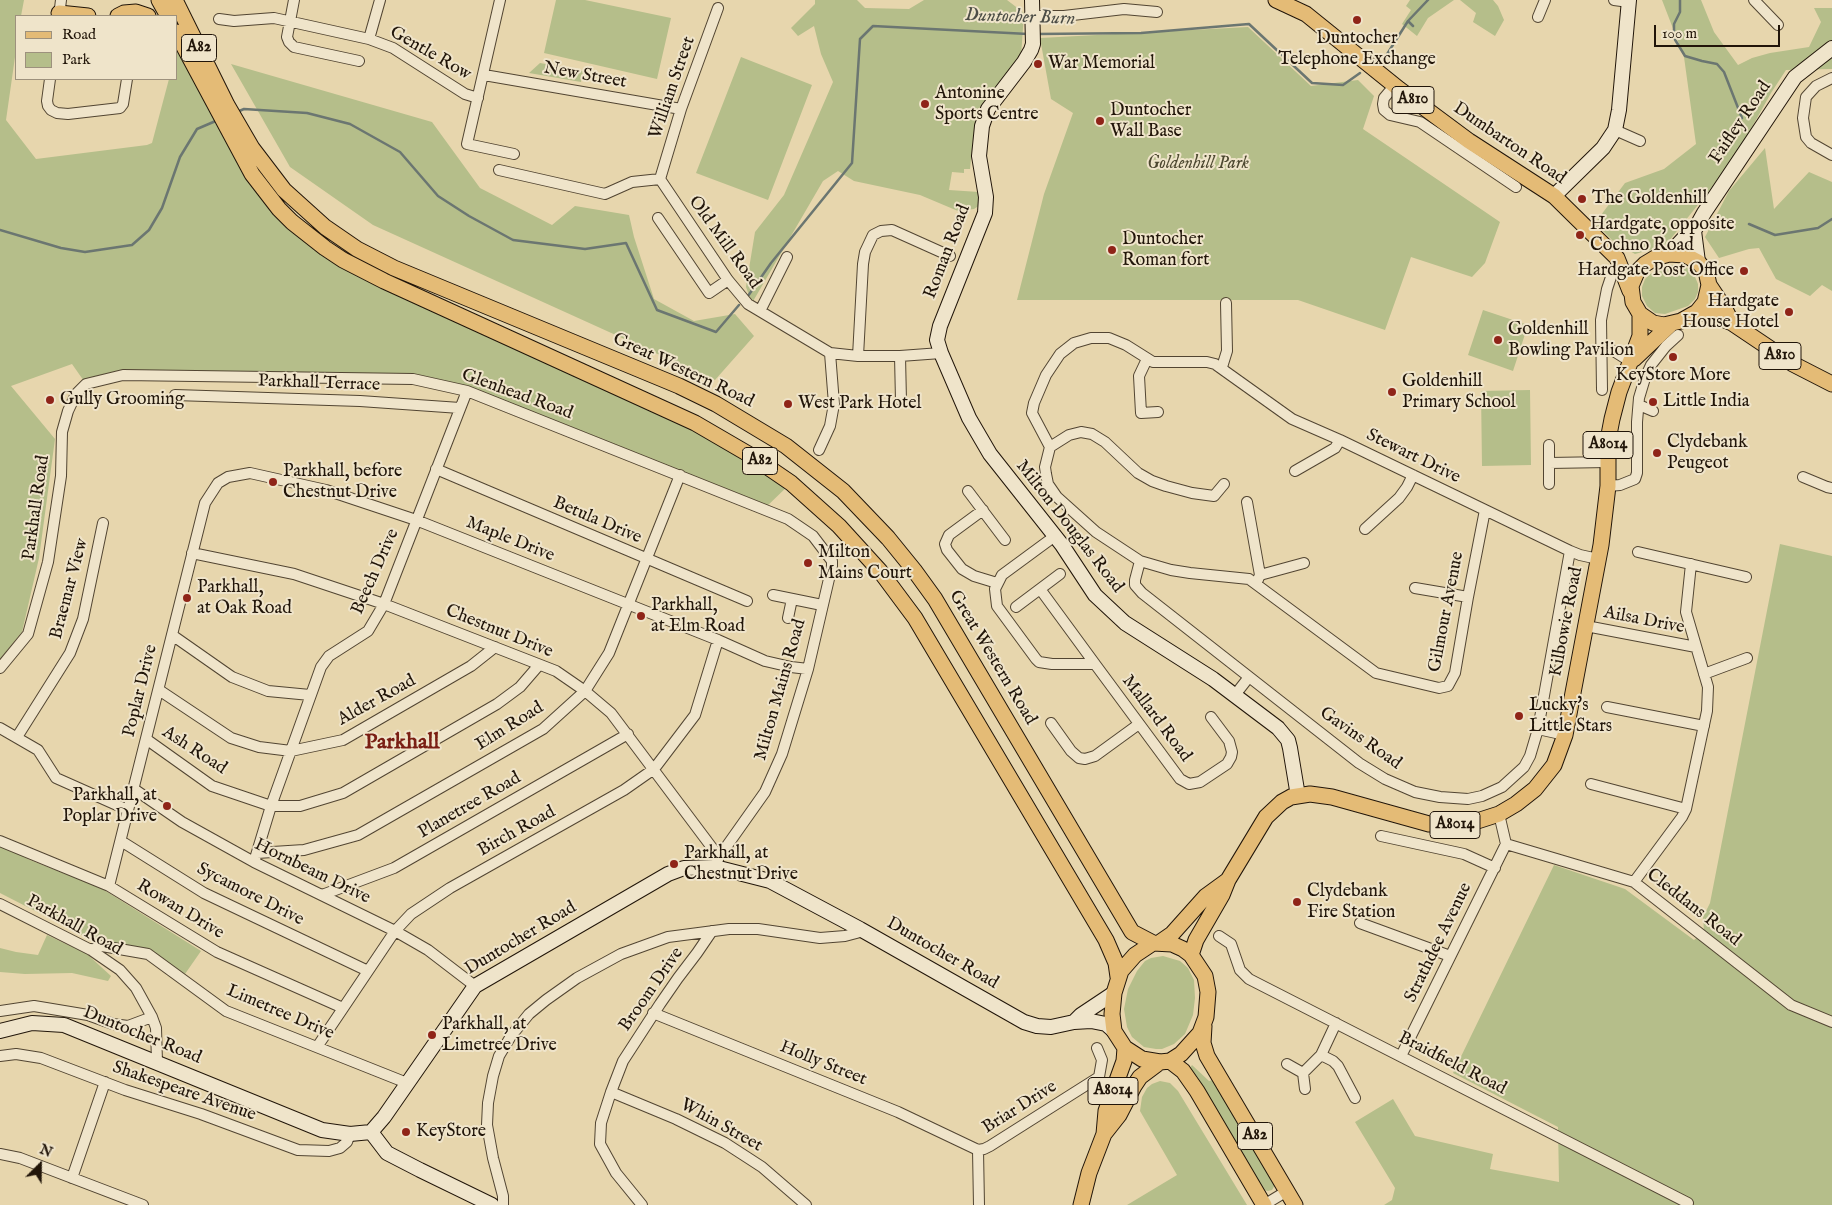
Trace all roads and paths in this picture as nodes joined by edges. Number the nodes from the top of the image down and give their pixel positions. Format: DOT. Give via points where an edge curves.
graph roads {
  1 [pos="159,0"];
  2 [pos="175,0"];
  3 [pos="294,0"];
  4 [pos="380,0"];
  5 [pos="500,0"];
  6 [pos="1032,0"];
  7 [pos="1276,0"];
  8 [pos="1545,0"];
  9 [pos="1614,0"];
  10 [pos="1754,0"];
  11 [pos="1629,1"];
  12 [pos="718,8"];
  13 [pos="60,10"];
  14 [pos="125,10"];
  15 [pos="1157,12"];
  16 [pos="83,15"];
  17 [pos="145,15"];
  18 [pos="167,15"];
  19 [pos="1538,17"];
  20 [pos="219,19"];
  21 [pos="289,20"];
  22 [pos="1032,20"];
  23 [pos="1778,25"];
  24 [pos="178,37"];
  25 [pos="369,39"];
  26 [pos="1832,48"];
  27 [pos="359,61"];
  28 [pos="484,75"];
  29 [pos="1832,78"];
  30 [pos="50,80"];
  31 [pos="127,80"];
  32 [pos="1395,85"];
  33 [pos="218,98"];
  34 [pos="478,98"];
  35 [pos="681,109"];
  36 [pos="234,129"];
  37 [pos="1615,130"];
  38 [pos="1640,141"];
  39 [pos="514,154"];
  40 [pos="1832,155"];
  41 [pos="499,170"];
  42 [pos="660,179"];
  43 [pos="1516,187"];
  44 [pos="1554,196"];
  45 [pos="658,218"];
  46 [pos="1694,230"];
  47 [pos="1669,254"];
  48 [pos="950,256"];
  49 [pos="787,258"];
  50 [pos="1617,258"];
  51 [pos="1698,262"];
  52 [pos="1640,268"];
  53 [pos="1611,277"];
  54 [pos="728,280"];
  55 [pos="1710,284"];
  56 [pos="1630,291"];
  57 [pos="1226,303"];
  58 [pos="760,311"];
  59 [pos="1697,312"];
  60 [pos="1640,314"];
  61 [pos="1732,323"];
  62 [pos="1674,330"];
  63 [pos="1600,348"];
  64 [pos="830,353"];
  65 [pos="940,353"];
  66 [pos="858,356"];
  67 [pos="900,356"];
  68 [pos="1147,359"];
  69 [pos="1632,362"];
  70 [pos="1222,367"];
  71 [pos="123,375"];
  72 [pos="1832,384"];
  73 [pos="1602,390"];
  74 [pos="467,391"];
  75 [pos="176,395"];
  76 [pos="901,401"];
  77 [pos="1639,405"];
  78 [pos="460,408"];
  79 [pos="1653,411"];
  80 [pos="1158,412"];
  81 [pos="1340,440"];
  82 [pos="1549,446"];
  83 [pos="1050,447"];
  84 [pos="819,450"];
  85 [pos="1550,462"];
  86 [pos="1608,462"];
  87 [pos="436,469"];
  88 [pos="1295,471"];
  89 [pos="680,475"];
  90 [pos="1413,475"];
  91 [pos="1803,477"];
  92 [pos="1224,484"];
  93 [pos="1549,484"];
  94 [pos="1608,486"];
  95 [pos="1832,488"];
  96 [pos="968,491"];
  97 [pos="1247,502"];
  98 [pos="205,503"];
  99 [pos="983,510"];
  100 [pos="1485,510"];
  101 [pos="416,520"];
  102 [pos="103,523"];
  103 [pos="1364,529"];
  104 [pos="1055,536"];
  105 [pos="1005,540"];
  106 [pos="1570,551"];
  107 [pos="1638,552"];
  108 [pos="192,553"];
  109 [pos="1598,559"];
  110 [pos="646,560"];
  111 [pos="1140,561"];
  112 [pos="1304,563"];
  113 [pos="1691,564"];
  114 [pos="832,566"];
  115 [pos="1060,574"];
  116 [pos="1746,577"];
  117 [pos="997,583"];
  118 [pos="1260,583"];
  119 [pos="1415,588"];
  120 [pos="1040,589"];
  121 [pos="773,595"];
  122 [pos="1468,597"];
  123 [pos="792,599"];
  124 [pos="747,601"];
  125 [pos="384,604"];
  126 [pos="629,605"];
  127 [pos="822,605"];
  128 [pos="1016,607"];
  129 [pos="788,618"];
  130 [pos="1586,626"];
  131 [pos="172,635"];
  132 [pos="718,640"];
  133 [pos="495,647"];
  134 [pos="1696,647"];
  135 [pos="1747,658"];
  136 [pos="1095,664"];
  137 [pos="539,665"];
  138 [pos="0,668"];
  139 [pos="808,669"];
  140 [pos="1704,674"];
  141 [pos="1249,677"];
  142 [pos="159,690"];
  143 [pos="585,691"];
  144 [pos="310,695"];
  145 [pos="1235,695"];
  146 [pos="1607,707"];
  147 [pos="1211,717"];
  148 [pos="1051,723"];
  149 [pos="1139,724"];
  150 [pos="1704,726"];
  151 [pos="0,728"];
  152 [pos="1538,729"];
  153 [pos="628,734"];
  154 [pos="1565,735"];
  155 [pos="17,737"];
  156 [pos="146,739"];
  157 [pos="291,751"];
  158 [pos="654,769"];
  159 [pos="1591,784"];
  160 [pos="134,789"];
  161 [pos="1298,796"];
  162 [pos="271,806"];
  163 [pos="1686,809"];
  164 [pos="128,810"];
  165 [pos="1499,814"];
  166 [pos="1381,836"];
  167 [pos="121,841"];
  168 [pos="0,842"];
  169 [pos="1506,844"];
  170 [pos="255,858"];
  171 [pos="717,862"];
  172 [pos="1495,868"];
  173 [pos="1228,880"];
  174 [pos="1634,882"];
  175 [pos="109,886"];
  176 [pos="322,895"];
  177 [pos="0,904"];
  178 [pos="1360,923"];
  179 [pos="395,931"];
  180 [pos="712,931"];
  181 [pos="864,931"];
  182 [pos="1219,936"];
  183 [pos="1156,943"];
  184 [pos="91,950"];
  185 [pos="1191,955"];
  186 [pos="1450,956"];
  187 [pos="368,971"];
  188 [pos="1118,977"];
  189 [pos="475,986"];
  190 [pos="1114,993"];
  191 [pos="343,1008"];
  192 [pos="0,1011"];
  193 [pos="654,1013"];
  194 [pos="152,1016"];
  195 [pos="1074,1022"];
  196 [pos="1832,1022"];
  197 [pos="1336,1023"];
  198 [pos="1204,1025"];
  199 [pos="0,1031"];
  200 [pos="1114,1031"];
  201 [pos="317,1047"];
  202 [pos="1097,1048"];
  203 [pos="1125,1048"];
  204 [pos="1321,1055"];
  205 [pos="0,1056"];
  206 [pos="1401,1056"];
  207 [pos="157,1062"];
  208 [pos="1165,1062"];
  209 [pos="1287,1064"];
  210 [pos="1303,1073"];
  211 [pos="105,1082"];
  212 [pos="407,1083"];
  213 [pos="1305,1089"];
  214 [pos="611,1092"];
  215 [pos="1355,1098"];
  216 [pos="371,1132"];
  217 [pos="350,1134"];
  218 [pos="1104,1134"];
  219 [pos="978,1150"];
  220 [pos="0,1154"];
  221 [pos="72,1178"];
  222 [pos="1287,1191"];
  223 [pos="1688,1203"];
  224 [pos="143,1205"];
  225 [pos="492,1205"];
  226 [pos="502,1205"];
  227 [pos="642,1205"];
  228 [pos="806,1205"];
  229 [pos="979,1205"];
  230 [pos="1081,1205"];
  231 [pos="1264,1205"];
  232 [pos="1295,1205"];
  1 -- 18 [label="main road, A82"];
  2 -- 33 [label="main road, Great Western Road / A82"];
  3 -- 21 [label="street"];
  4 -- 25 [label="street"];
  5 -- 28 [label="street"];
  6 -- 22 [label="street, Roman Road"];
  7 -- 32 [label="main road, Dumbarton Road / A810" via="1306,14"];
  8 -- 19 [label="street"];
  9 -- 11 [label="street"];
  10 -- 23 [label="street"];
  11 -- 37 [label="street"];
  12 -- 35 [label="street, William Street"];
  13 -- 16 [label="main road"];
  14 -- 17 [label="main road"];
  15 -- 22 [label="street" via="1124,9"];
  20 -- 21 [label="street, Gentle Row"];
  21 -- 25 [label="street, Gentle Row"];
  21 -- 27 [label="street" via="289,42 294,47"];
  22 -- 65 [label="street, Roman Road" via="1033,44 1029,55 988,109 982,126 979,156 986,214 940,326 937,340"];
  24 -- 33 [label="main road, Great Western Road / A82"];
  25 -- 34 [label="street, Gentle Row" via="393,48 465,94"];
  26 -- 46 [label="street, Faifley Road" via="1795,77"];
  28 -- 34 [label="street"];
  28 -- 35 [label="street, New Street"];
  29 -- 40 [label="street" via="1816,86 1806,97 1803,118 1806,137"];
  30 -- 31 [label="street" via="48,106 57,113 68,114 120,108"];
  32 -- 43 [label="street" via="1384,98 1384,110 1420,122"];
  32 -- 44 [label="main road, Dumbarton Road / A810" via="1469,141"];
  33 -- 36 [label="main road, Great Western Road / A82"];
  34 -- 39 [label="street" via="466,144"];
  35 -- 42 [label="street, William Street"];
  36 -- 183 [label="main road, Great Western Road / A82" via="284,190 311,216 357,248 394,268 716,404 786,446 843,492 888,538 935,599 1132,932"];
  36 -- 188 [label="main road, Great Western Road / A82" via="252,174 279,209 342,260 694,423 791,483 839,526 880,571 915,618 1106,940 1116,962"];
  37 -- 38 [label="street"];
  37 -- 44 [label="street" via="1602,148"];
  41 -- 42 [label="street" via="605,194 632,182"];
  42 -- 54 [label="street, Old Mill Road"];
  44 -- 50 [label="main road, Dumbarton Road / A810"];
  45 -- 54 [label="street" via="708,293"];
  46 -- 47 [label="street, Faifley Road"];
  46 -- 51 [label="street"];
  47 -- 51 [label="main road" via="1685,255"];
  47 -- 52 [label="main road"];
  48 -- 66 [label="street" via="892,230 873,235 863,264"];
  49 -- 58 [label="street"];
  50 -- 52 [label="main road, A810"];
  50 -- 56 [label="main road, A810"];
  51 -- 55 [label="main road, A810" via="1706,271"];
  52 -- 56 [label="main road"];
  53 -- 63 [label="street"];
  54 -- 58 [label="street, Old Mill Road" via="748,304"];
  55 -- 59 [label="main road"];
  55 -- 61 [label="main road, A810"];
  56 -- 60 [label="main road, A810"];
  57 -- 70 [label="street" via="1227,350"];
  58 -- 64 [label="street, Old Mill Road"];
  59 -- 61 [label="main road, A810"];
  59 -- 62 [label="main road" via="1681,321"];
  60 -- 62 [label="main road" via="1653,323"];
  60 -- 69 [label="main road, Kilbowie Road / A8014" via="1640,336"];
  61 -- 72 [label="main road, A810" via="1786,360"];
  62 -- 69 [label="main road, Kilbowie Road / A8014"];
  62 -- 77 [label="street" via="1651,365"];
  63 -- 69 [label="street" via="1612,350"];
  63 -- 73 [label="street"];
  64 -- 66 [label="street, Old Mill Road"];
  64 -- 84 [label="street" via="834,404 830,426"];
  65 -- 67 [label="street, Old Mill Road"];
  65 -- 104 [label="street, Milton Douglas Road" via="982,442"];
  66 -- 67 [label="street, Old Mill Road"];
  67 -- 76 [label="street"];
  68 -- 70 [label="street, Stewart Drive" via="1162,363 1207,362"];
  68 -- 80 [label="street" via="1139,376 1141,413"];
  68 -- 83 [label="street, Stewart Drive" via="1118,341 1100,337 1074,343 1060,354 1032,408 1034,419"];
  69 -- 86 [label="main road, Kilbowie Road / A8014" via="1612,419"];
  70 -- 81 [label="street, Stewart Drive" via="1292,419"];
  71 -- 74 [label="street, Glenhead Road" via="413,380"];
  71 -- 138 [label="street, Parkhall Road" via="86,384 76,394 68,411 62,432 61,476 48,562 28,634"];
  74 -- 78 [label="street, Beech Drive"];
  74 -- 89 [label="street, Glenhead Road"];
  75 -- 78 [label="street, Parkhall Terrace"];
  77 -- 79 [label="street"];
  77 -- 94 [label="street" via="1635,479 1620,486"];
  78 -- 87 [label="street, Beech Drive"];
  81 -- 88 [label="street" via="1335,448"];
  81 -- 90 [label="street, Stewart Drive"];
  82 -- 85 [label="street"];
  83 -- 92 [label="street" via="1069,435 1092,434 1152,481 1214,496"];
  83 -- 111 [label="street, Gilmour Avenue" via="1045,467 1048,484 1057,497 1096,532"];
  85 -- 86 [label="street"];
  85 -- 93 [label="street"];
  86 -- 94 [label="main road, Kilbowie Road / A8014"];
  87 -- 101 [label="street, Beech Drive"];
  87 -- 110 [label="street, Betula Drive"];
  89 -- 110 [label="street, Elm Road"];
  89 -- 114 [label="street, Glenhead Road" via="788,519 813,536 832,561"];
  90 -- 100 [label="street, Stewart Drive"];
  90 -- 103 [label="street" via="1399,498"];
  91 -- 95 [label="street"];
  94 -- 109 [label="main road, Kilbowie Road / A8014"];
  96 -- 99 [label="street"];
  97 -- 118 [label="street"];
  98 -- 101 [label="street, Maple Drive" via="218,483 228,477 250,473 326,490"];
  98 -- 108 [label="street, Poplar Drive"];
  99 -- 105 [label="street"];
  99 -- 117 [label="street" via="949,534 947,550 962,569"];
  100 -- 106 [label="street, Stewart Drive"];
  100 -- 122 [label="street, Gilmour Avenue"];
  101 -- 125 [label="street, Beech Drive"];
  101 -- 126 [label="street, Maple Drive"];
  102 -- 155 [label="street, Braemar View" via="83,618 70,653"];
  104 -- 117 [label="street" via="1002,575"];
  104 -- 145 [label="street, Milton Douglas Road" via="1091,590 1115,615"];
  106 -- 109 [label="street, Stewart Drive"];
  106 -- 152 [label="street, Gavins Road"];
  107 -- 113 [label="street"];
  108 -- 125 [label="street, Chestnut Drive" via="294,574"];
  108 -- 131 [label="street, Poplar Drive"];
  109 -- 130 [label="main road, Kilbowie Road / A8014"];
  110 -- 124 [label="street, Betula Drive"];
  110 -- 126 [label="street, Elm Road"];
  111 -- 118 [label="street, Gilmour Avenue" via="1190,573 1245,577"];
  111 -- 141 [label="street, Gavins Road" via="1134,580 1138,589"];
  112 -- 118 [label="street"];
  113 -- 116 [label="street"];
  113 -- 134 [label="street" via="1686,612"];
  114 -- 127 [label="street, Milton Mains Road"];
  115 -- 120 [label="street"];
  117 -- 136 [label="street" via="997,606 1036,659 1045,663"];
  118 -- 122 [label="street, Gilmour Avenue" via="1376,673 1439,688 1448,686 1453,678"];
  119 -- 122 [label="street"];
  120 -- 128 [label="street"];
  120 -- 136 [label="street, Mallard Road"];
  121 -- 123 [label="street"];
  123 -- 127 [label="street"];
  123 -- 129 [label="street"];
  125 -- 133 [label="street, Chestnut Drive"];
  125 -- 144 [label="street, Beech Drive" via="368,631 329,656 321,666"];
  126 -- 132 [label="street, Maple Drive"];
  126 -- 143 [label="street, Elm Road" via="609,652"];
  127 -- 139 [label="street, Milton Mains Road"];
  130 -- 134 [label="street, Ailsa Drive"];
  130 -- 154 [label="main road, Kilbowie Road / A8014"];
  131 -- 142 [label="street, Poplar Drive"];
  131 -- 144 [label="street" via="232,677 268,691"];
  132 -- 139 [label="street, Maple Drive" via="765,661"];
  132 -- 158 [label="street, Birch Road" via="695,715"];
  133 -- 137 [label="street, Chestnut Drive"];
  133 -- 157 [label="street, Alder Road" via="471,666 343,740"];
  134 -- 140 [label="street"];
  135 -- 140 [label="street"];
  136 -- 149 [label="street, Mallard Road"];
  137 -- 143 [label="street, Chestnut Drive" via="556,671"];
  137 -- 162 [label="street, Ash Road" via="520,687 497,704 343,793 300,806"];
  139 -- 171 [label="street, Milton Mains Road" via="782,754 765,792"];
  140 -- 150 [label="street" via="1708,687"];
  141 -- 145 [label="street"];
  141 -- 152 [label="street, Gavins Road" via="1371,771 1403,788 1427,795 1468,798 1502,787 1524,767"];
  142 -- 156 [label="street, Poplar Drive"];
  142 -- 157 [label="street, Alder Road" via="231,738 259,747"];
  143 -- 153 [label="street, Chestnut Drive" via="611,713"];
  143 -- 170 [label="street, Elm Road" via="543,729 358,835 304,850"];
  144 -- 157 [label="street, Beech Drive"];
  145 -- 161 [label="street, Milton Douglas Road" via="1268,719 1288,740"];
  146 -- 150 [label="street"];
  147 -- 149 [label="street, Mallard Road" via="1229,741 1232,752 1227,764 1194,784 1180,779"];
  148 -- 149 [label="street" via="1071,751 1085,759 1095,756"];
  150 -- 163 [label="street"];
  151 -- 155 [label="street"];
  152 -- 154 [label="street"];
  153 -- 158 [label="street, Chestnut Drive"];
  153 -- 176 [label="street, Planetree Road" via="394,868"];
  154 -- 165 [label="main road, Kilbowie Road / A8014" via="1554,765 1543,780"];
  155 -- 164 [label="street" via="38,750 56,778"];
  156 -- 160 [label="street, Poplar Drive"];
  156 -- 162 [label="street, Ash Road" via="212,786"];
  157 -- 162 [label="street, Beech Drive"];
  158 -- 171 [label="street, Chestnut Drive"];
  158 -- 179 [label="street, Birch Road" via="624,790 450,888 411,914"];
  159 -- 163 [label="street"];
  160 -- 164 [label="street, Poplar Drive"];
  160 -- 170 [label="street, Hornbeam Drive" via="182,822"];
  161 -- 165 [label="main road, Kilbowie Road / A8014" via="1332,797 1429,824 1468,824"];
  161 -- 173 [label="main road, Kilbowie Road / A8014" via="1282,802 1266,817"];
  162 -- 170 [label="street, Beech Drive"];
  163 -- 174 [label="street"];
  164 -- 167 [label="street, Poplar Drive"];
  165 -- 169 [label="street"];
  166 -- 172 [label="street" via="1464,854"];
  167 -- 175 [label="street, Poplar Drive"];
  167 -- 187 [label="street, Sycamore Drive" via="204,893"];
  168 -- 175 [label="street, Rowan Drive"];
  169 -- 172 [label="street, Strathdee Avenue"];
  169 -- 174 [label="street, Cleddans Road"];
  170 -- 176 [label="street, Hornbeam Drive"];
  171 -- 181 [label="street, Duntocher Road" via="770,881"];
  171 -- 189 [label="street, Duntocher Road" via="668,874"];
  172 -- 186 [label="street, Strathdee Avenue"];
  173 -- 183 [label="main road, Kilbowie Road / A8014" via="1206,896 1172,934"];
  173 -- 185 [label="main road, Kilbowie Road / A8014"];
  174 -- 196 [label="street, Cleddans Road" via="1791,1005"];
  175 -- 191 [label="street, Rowan Drive" via="217,952"];
  176 -- 179 [label="street, Hornbeam Drive"];
  177 -- 184 [label="street, Parkhall Road"];
  178 -- 186 [label="street"];
  179 -- 187 [label="street, Birch Road"];
  179 -- 189 [label="street, Hornbeam Drive" via="428,950"];
  180 -- 181 [label="street" via="758,929 820,938"];
  180 -- 193 [label="street, Broom Drive"];
  180 -- 226 [label="street" via="668,937 621,954 577,978 546,1000 511,1036 499,1056 488,1103 487,1125"];
  181 -- 195 [label="street, Duntocher Road" via="1024,1022 1051,1027"];
  182 -- 197 [label="street, Braidfield Road" via="1231,944 1240,970 1249,979"];
  183 -- 185 [label="main road, A82" via="1177,946"];
  183 -- 188 [label="main road, A82" via="1135,955"];
  184 -- 194 [label="street, Parkhall Road" via="120,970"];
  184 -- 201 [label="street, Limetree Drive" via="102,946 148,954 226,1011"];
  185 -- 198 [label="main road, A82" via="1208,983"];
  186 -- 206 [label="street, Strathdee Avenue"];
  187 -- 191 [label="street, Birch Road"];
  188 -- 190 [label="main road, A82"];
  189 -- 212 [label="street, Duntocher Road"];
  190 -- 195 [label="street, Duntocher Road"];
  190 -- 200 [label="main road, A82"];
  191 -- 201 [label="street, Birch Road"];
  192 -- 194 [label="street" via="34,1006 128,1026"];
  193 -- 214 [label="street, Broom Drive" via="623,1061"];
  193 -- 219 [label="street, Holly Street" via="898,1112"];
  194 -- 207 [label="street, Parkhall Road" via="156,1028"];
  195 -- 200 [label="street, Duntocher Road" via="1101,1022"];
  197 -- 204 [label="street"];
  197 -- 206 [label="street, Braidfield Road"];
  198 -- 208 [label="main road, A82" via="1188,1048"];
  198 -- 222 [label="main road, A82" via="1203,1043 1207,1056"];
  199 -- 207 [label="street, Duntocher Road" via="32,1023 64,1025"];
  200 -- 203 [label="main road, A82"];
  201 -- 212 [label="street, Limetree Drive"];
  202 -- 219 [label="street, Briar Drive" via="1102,1060 1099,1077 984,1150"];
  203 -- 208 [label="main road, A82" via="1142,1059"];
  203 -- 218 [label="main road, A8014" via="1124,1061 1106,1111"];
  204 -- 210 [label="street"];
  204 -- 215 [label="street" via="1338,1066"];
  205 -- 211 [label="street, Shakespeare Avenue" via="16,1054 41,1058"];
  206 -- 223 [label="street, Braidfield Road"];
  207 -- 217 [label="street, Duntocher Road" via="322,1130"];
  208 -- 218 [label="main road, A8014" via="1140,1077 1119,1116"];
  208 -- 231 [label="main road, A82" via="1184,1072"];
  209 -- 210 [label="street"];
  210 -- 213 [label="street"];
  211 -- 217 [label="street, Shakespeare Avenue" via="298,1150 340,1148"];
  211 -- 221 [label="street"];
  212 -- 216 [label="street, Duntocher Road"];
  214 -- 227 [label="street, Broom Drive" via="601,1123 600,1144 616,1173"];
  214 -- 228 [label="street, Whin Street" via="724,1143 762,1167"];
  216 -- 217 [label="street, Duntocher Road"];
  216 -- 225 [label="street" via="387,1153"];
  218 -- 230 [label="main road, A8014"];
  219 -- 229 [label="street, Briar Drive"];
  220 -- 221 [label="street" via="20,1158"];
  221 -- 224 [label="street"];
  222 -- 231 [label="street"];
  222 -- 232 [label="main road, A82"];
}
